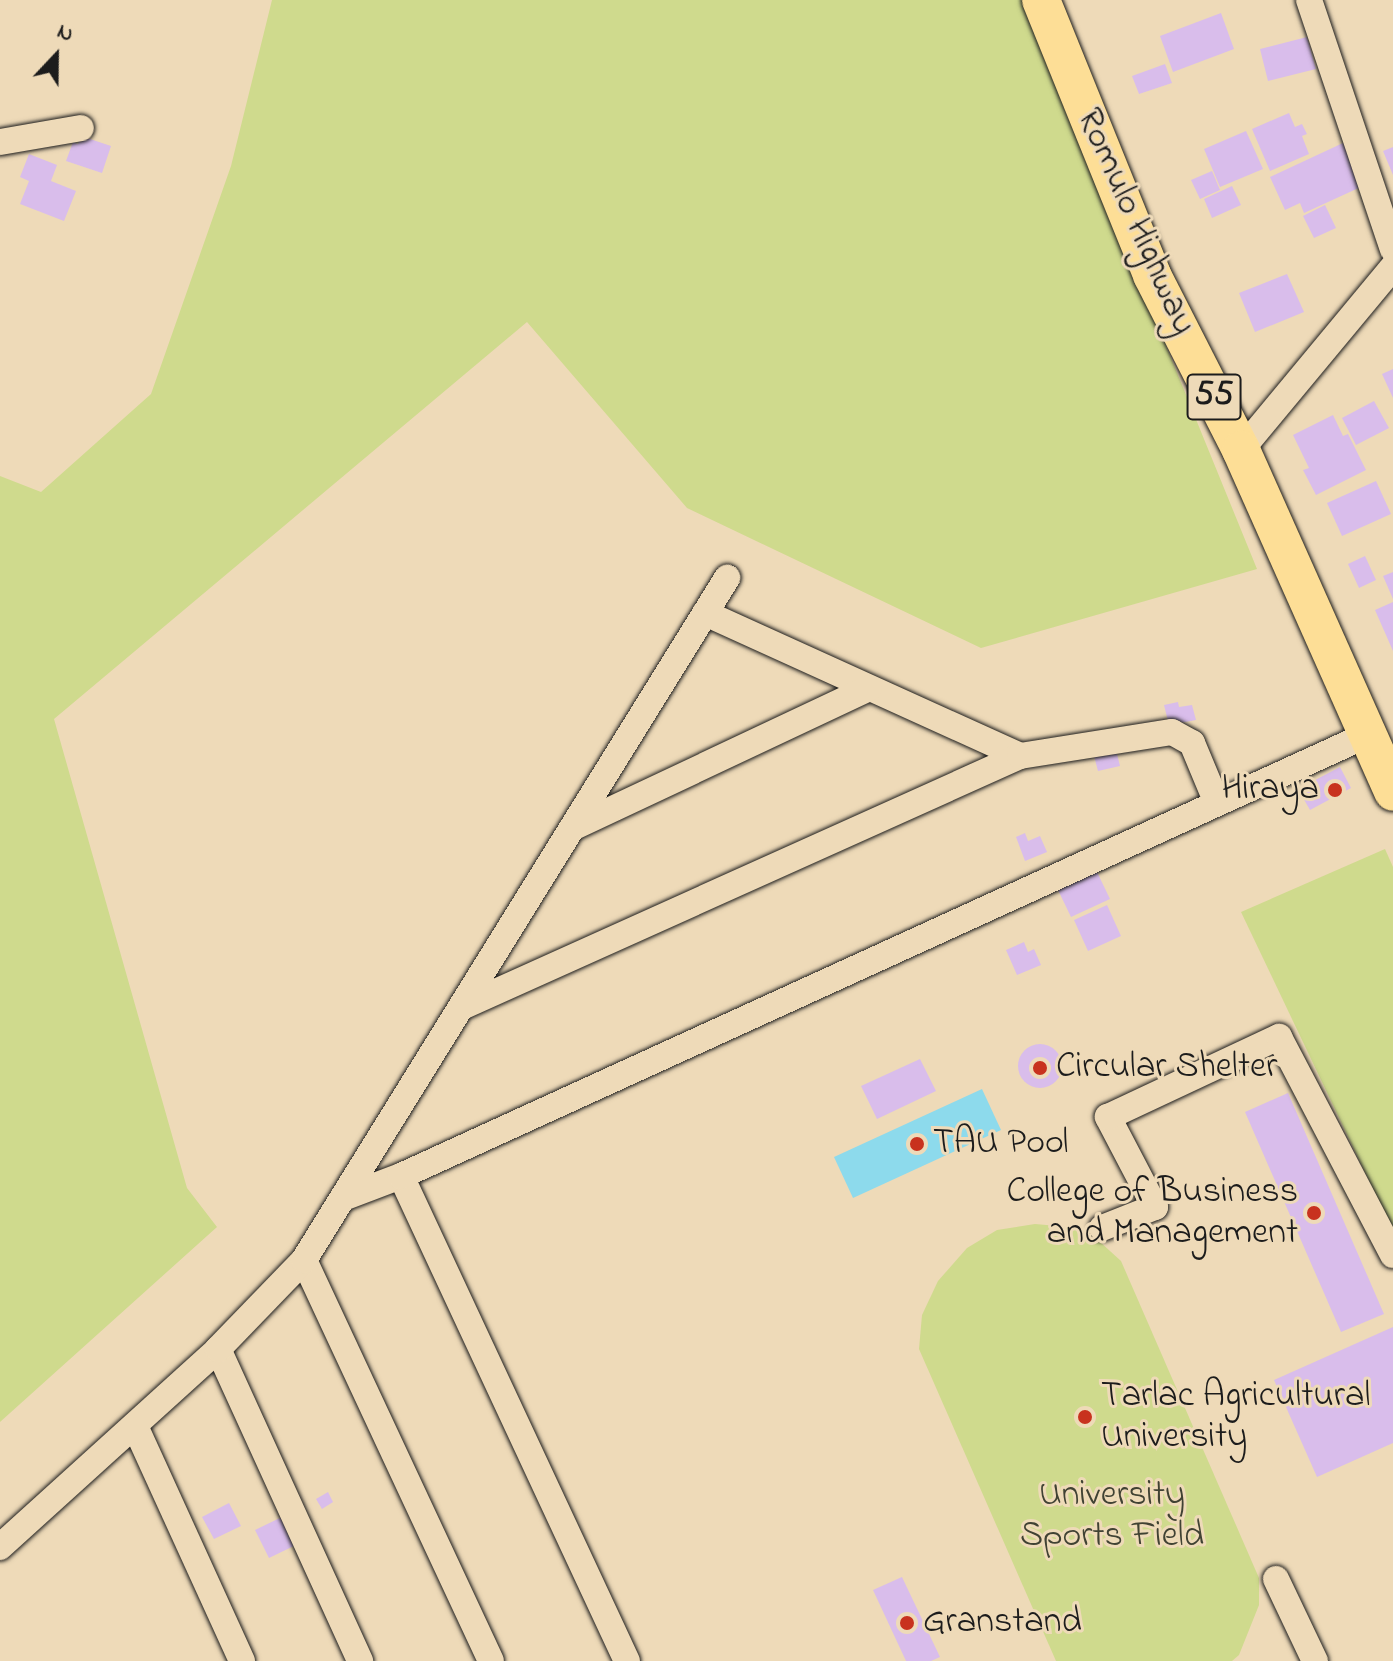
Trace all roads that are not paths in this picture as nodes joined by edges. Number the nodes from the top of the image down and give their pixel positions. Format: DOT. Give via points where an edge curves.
graph roads {
  1 [pos="1041,0"];
  2 [pos="1309,0"];
  3 [pos="81,128"];
  4 [pos="0,142"];
  5 [pos="1393,249"];
  6 [pos="1393,267"];
  7 [pos="1241,450"];
  8 [pos="727,578"];
  9 [pos="705,613"];
  10 [pos="869,688"];
  11 [pos="1378,743"];
  12 [pos="1020,756"];
  13 [pos="1393,792"];
  14 [pos="1217,803"];
  15 [pos="572,828"];
  16 [pos="462,1007"];
  17 [pos="401,1176"];
  18 [pos="343,1198"];
  19 [pos="1102,1228"];
  20 [pos="1393,1255"];
  21 [pos="304,1260"];
  22 [pos="218,1349"];
  23 [pos="135,1426"];
  24 [pos="0,1547"];
  25 [pos="1276,1579"];
  26 [pos="242,1661"];
  27 [pos="360,1661"];
  28 [pos="491,1661"];
  29 [pos="627,1661"];
  30 [pos="1315,1661"];
  1 -- 7 [label="highway, Romulo Highway / 55" via="1152,275"];
  2 -- 5 [label="street"];
  3 -- 4 [label="street"];
  6 -- 7 [label="street"];
  7 -- 11 [label="highway, Romulo Highway / 55"];
  8 -- 9 [label="street"];
  9 -- 10 [label="street"];
  9 -- 15 [label="street"];
  10 -- 12 [label="street"];
  10 -- 15 [label="street"];
  11 -- 13 [label="highway, Romulo Highway / 55"];
  11 -- 14 [label="street"];
  12 -- 14 [label="street" via="1172,732 1192,743"];
  12 -- 16 [label="street"];
  14 -- 17 [label="street"];
  15 -- 16 [label="street"];
  16 -- 18 [label="street"];
  17 -- 18 [label="street"];
  17 -- 29 [label="street"];
  18 -- 21 [label="street"];
  19 -- 20 [label="street" via="1155,1207 1108,1117 1279,1037"];
  21 -- 22 [label="street"];
  21 -- 28 [label="street"];
  22 -- 23 [label="street"];
  22 -- 27 [label="street"];
  23 -- 24 [label="street"];
  23 -- 26 [label="street"];
  25 -- 30 [label="street"];
}
